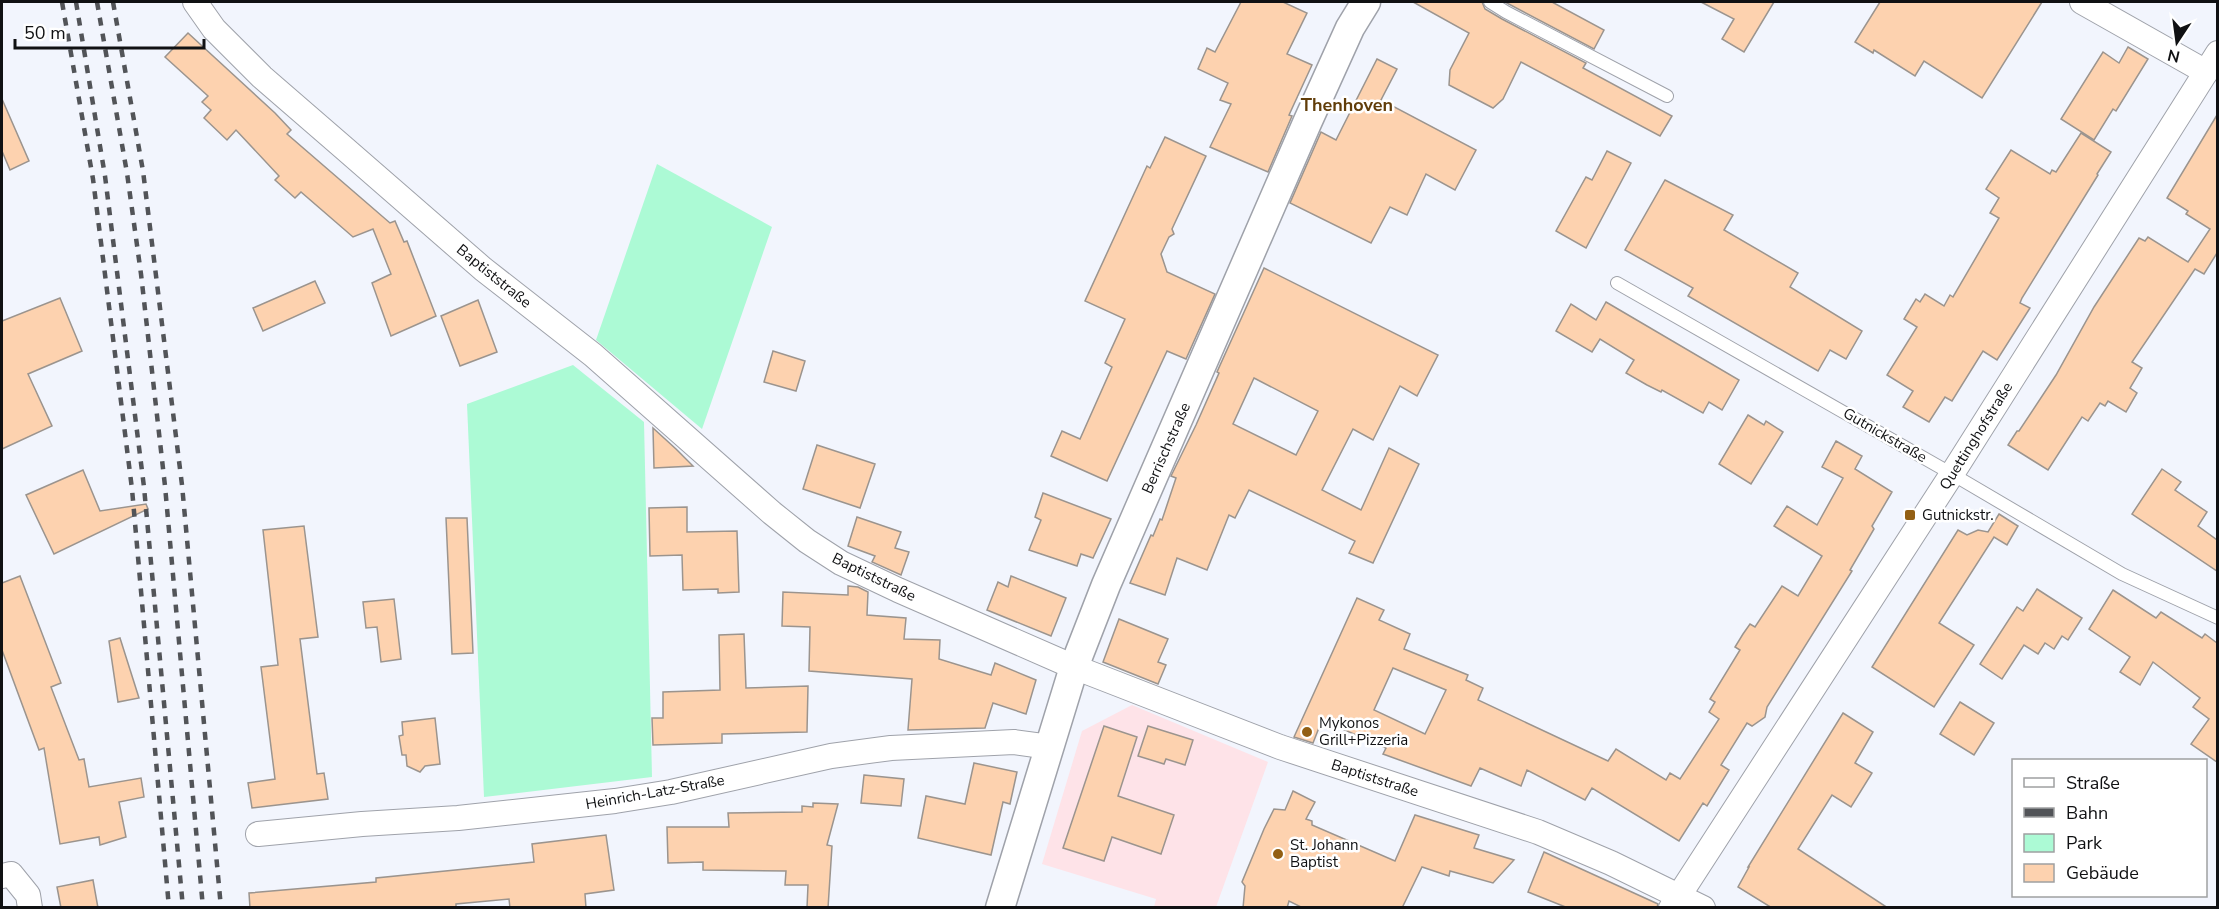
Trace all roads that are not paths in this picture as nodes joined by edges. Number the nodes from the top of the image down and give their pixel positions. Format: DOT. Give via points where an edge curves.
graph roads {
  1 [pos="195,2"];
  2 [pos="1366,2"];
  3 [pos="1490,2"];
  4 [pos="2082,2"];
  5 [pos="2212,63"];
  6 [pos="1667,96"];
  7 [pos="1617,283"];
  8 [pos="1952,474"];
  9 [pos="2217,618"];
  10 [pos="1074,667"];
  11 [pos="1050,747"];
  12 [pos="258,834"];
  13 [pos="2,876"];
  14 [pos="1675,901"];
  15 [pos="30,908"];
  16 [pos="1000,908"];
  17 [pos="1703,908"];
  1 -- 10 [label="street, Baptiststraße" via="214,29 262,77 483,269 594,355 807,541 898,590"];
  2 -- 10 [label="street, Berrischstraße" via="1350,28 1295,149"];
  3 -- 6 [label="lane"];
  4 -- 5 [label="street"];
  5 -- 8 [label="street, Quettinghofstraße"];
  7 -- 8 [label="lane, Gutnickstraße"];
  8 -- 9 [label="lane, Gutnickstraße" via="2122,574"];
  8 -- 14 [label="street, Quettinghofstraße"];
  10 -- 11 [label="street, Berrischstraße"];
  10 -- 14 [label="street, Baptiststraße" via="1280,747 1538,832 1611,863"];
  11 -- 12 [label="street, Heinrich-Latz-Straße" via="1014,742 891,748 831,756 615,801"];
  11 -- 16 [label="street, Berrischstraße"];
  13 -- 15 [label="street" via="11,874 28,895"];
  14 -- 17 [label="street, Baptiststraße"];
}
